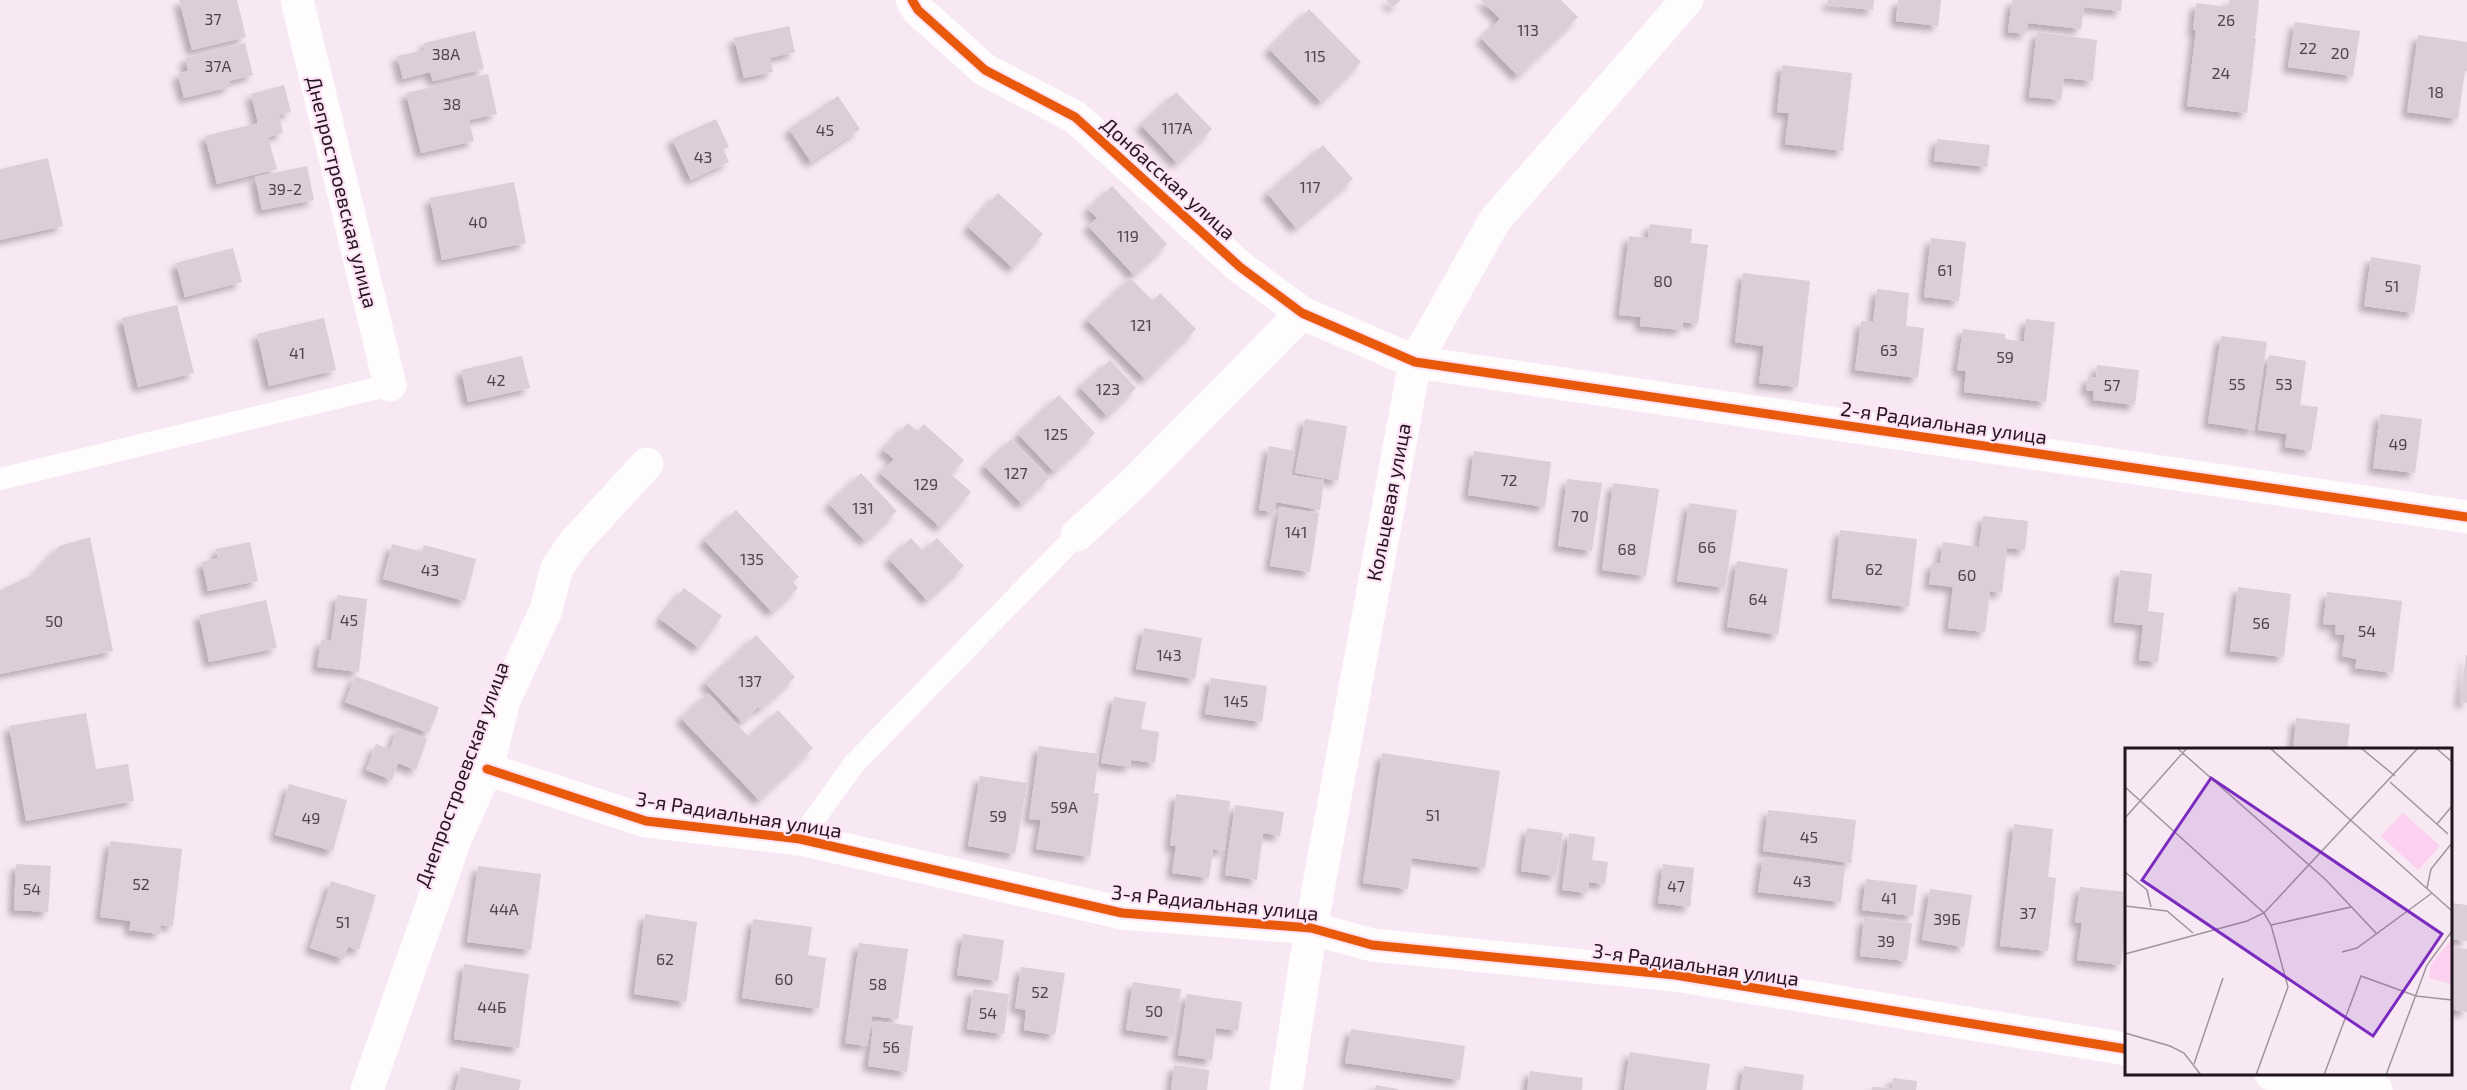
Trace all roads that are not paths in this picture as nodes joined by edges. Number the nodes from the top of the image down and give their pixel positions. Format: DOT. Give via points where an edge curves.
graph roads {
  1 [pos="297,0"];
  2 [pos="912,0"];
  3 [pos="1687,0"];
  4 [pos="1302,313"];
  5 [pos="1415,362"];
  6 [pos="390,385"];
  7 [pos="647,464"];
  8 [pos="0,479"];
  9 [pos="2467,517"];
  10 [pos="1077,535"];
  11 [pos="487,769"];
  12 [pos="800,839"];
  13 [pos="1311,928"];
  14 [pos="2125,1049"];
  15 [pos="2278,1075"];
  16 [pos="367,1090"];
  17 [pos="1286,1090"];
  18 [pos="2376,1090"];
  1 -- 6 [label="street, Днепростроевская улица"];
  2 -- 4 [label="street, Донбасская улица" via="918,10 985,69 1076,117 1240,267"];
  3 -- 5 [label="street, Кольцевая улица" via="1495,220"];
  4 -- 5 [label="street, Донбасская улица"];
  4 -- 10 [label="street"];
  5 -- 9 [label="street, 2-я Радиальная улица"];
  5 -- 13 [label="street, Кольцевая улица"];
  6 -- 8 [label="lane"];
  7 -- 11 [label="street, Днепростроевская улица" via="574,543 557,568 546,610 504,700"];
  10 -- 12 [label="lane" via="854,764"];
  11 -- 12 [label="street, 3-я Радиальная улица" via="646,820"];
  11 -- 16 [label="street, Днепростроевская улица" via="456,837"];
  12 -- 13 [label="street, 3-я Радиальная улица" via="1122,913"];
  13 -- 14 [label="street, 3-я Радиальная улица" via="1372,945 1676,975"];
  13 -- 17 [label="street, Кольцевая улица"];
  15 -- 18 [label="street"];
}
